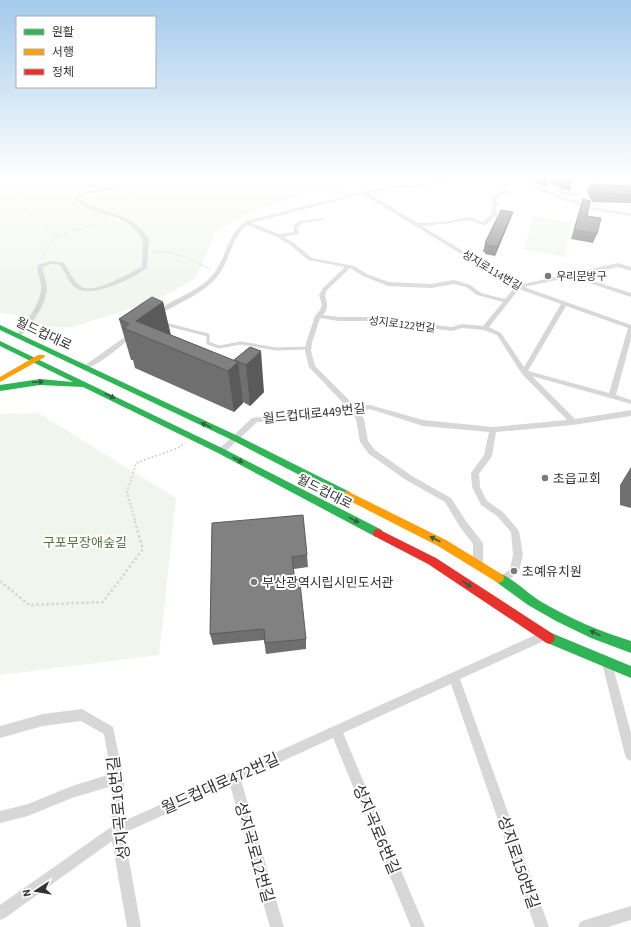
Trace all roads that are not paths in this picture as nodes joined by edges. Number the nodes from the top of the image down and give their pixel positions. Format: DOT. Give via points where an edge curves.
graph roads {
  1 [pos="123,220"];
  2 [pos="256,220"];
  3 [pos="314,220"];
  4 [pos="409,220"];
  5 [pos="458,220"];
  6 [pos="475,220"];
  7 [pos="488,220"];
  8 [pos="247,223"];
  9 [pos="417,225"];
  10 [pos="279,236"];
  11 [pos="348,267"];
  12 [pos="631,269"];
  13 [pos="572,276"];
  14 [pos="518,288"];
  15 [pos="631,295"];
  16 [pos="507,301"];
  17 [pos="564,304"];
  18 [pos="318,316"];
  19 [pos="149,319"];
  20 [pos="164,323"];
  21 [pos="0,327"];
  22 [pos="485,328"];
  23 [pos="631,328"];
  24 [pos="136,330"];
  25 [pos="18,337"];
  26 [pos="0,343"];
  27 [pos="42,348"];
  28 [pos="308,348"];
  29 [pos="0,352"];
  30 [pos="51,352"];
  31 [pos="33,358"];
  32 [pos="86,367"];
  33 [pos="0,371"];
  34 [pos="524,372"];
  35 [pos="0,380"];
  36 [pos="90,386"];
  37 [pos="0,388"];
  38 [pos="612,396"];
  39 [pos="631,402"];
  40 [pos="353,409"];
  41 [pos="631,413"];
  42 [pos="573,422"];
  43 [pos="493,430"];
  44 [pos="235,438"];
  45 [pos="220,451"];
  46 [pos="478,565"];
  47 [pos="503,580"];
  48 [pos="544,636"];
  49 [pos="631,647"];
  50 [pos="611,664"];
  51 [pos="631,672"];
  52 [pos="631,676"];
  53 [pos="454,677"];
  54 [pos="336,730"];
  55 [pos="0,732"];
  56 [pos="631,755"];
  57 [pos="234,777"];
  58 [pos="117,778"];
  59 [pos="0,817"];
  60 [pos="117,830"];
  61 [pos="0,913"];
  62 [pos="631,913"];
  63 [pos="134,927"];
  64 [pos="277,927"];
  65 [pos="418,927"];
  66 [pos="542,927"];
  67 [pos="585,927"];
  1 -- 25 [label="street" via="140,231 146,239 144,268 94,290 79,288 62,264 40,266 44,289 35,312"];
  2 -- 8 [label="street"];
  3 -- 10 [label="street" via="295,226 297,233"];
  4 -- 9 [label="street, 성지로114번길"];
  5 -- 9 [label="street"];
  6 -- 7 [label="street" via="484,224"];
  8 -- 10 [label="street"];
  8 -- 19 [label="street" via="236,234 216,275 204,286"];
  9 -- 14 [label="street, 성지로114번길"];
  10 -- 11 [label="street" via="310,259"];
  11 -- 16 [label="street" via="388,284 431,286 454,282 468,286 479,294"];
  11 -- 18 [label="street" via="325,289 322,295 325,306"];
  12 -- 13 [label="street" via="618,265"];
  13 -- 14 [label="street"];
  13 -- 15 [label="street"];
  14 -- 16 [label="street"];
  14 -- 17 [label="street, 성지로114번길"];
  16 -- 22 [label="street"];
  17 -- 23 [label="street, 성지로114번길"];
  17 -- 34 [label="street"];
  18 -- 22 [label="street, 성지로122번길" via="401,322 452,330 462,326"];
  18 -- 28 [label="street"];
  20 -- 28 [label="lane" via="208,335 208,343 219,347 241,343 276,349"];
  21 -- 25 [label="main road, 월드컵대로"];
  22 -- 34 [label="street, 성지로122번길" via="499,334"];
  23 -- 38 [label="street"];
  24 -- 32 [label="street" via="99,360"];
  25 -- 27 [label="main road, 월드컵대로"];
  26 -- 29 [label="main road"];
  26 -- 31 [label="main road, 월드컵대로"];
  27 -- 30 [label="main road, 월드컵대로"];
  27 -- 31 [label="main road"];
  28 -- 40 [label="street" via="312,367"];
  30 -- 31 [label="main road"];
  30 -- 32 [label="main road, 월드컵대로"];
  31 -- 33 [label="main road"];
  31 -- 35 [label="main road"];
  31 -- 36 [label="main road, 월드컵대로"];
  44 -- 32 [label="main road, 월드컵대로, one-way"];
  34 -- 38 [label="street"];
  34 -- 42 [label="street, 성지로122번길"];
  37 -- 36 [label="main road, one-way" via="43,381"];
  36 -- 45 [label="main road, 월드컵대로, one-way"];
  38 -- 39 [label="street"];
  40 -- 43 [label="street, 월드컵대로449번길" via="370,407 423,423"];
  40 -- 44 [label="street, 월드컵대로449번길" via="255,420"];
  40 -- 46 [label="street" via="360,419 364,442 372,452 448,500 478,543"];
  41 -- 42 [label="street, 월드컵대로449번길"];
  42 -- 43 [label="street, 월드컵대로449번길"];
  43 -- 47 [label="street" via="488,456 475,473 476,487 484,503 500,514 515,531 518,555 514,571"];
  44 -- 45 [label="street, 월드컵대로449번길"];
  46 -- 44 [label="main road, 월드컵대로, one-way" via="442,543"];
  45 -- 48 [label="main road, 월드컵대로, one-way" via="432,561"];
  46 -- 47 [label="main road, 월드컵대로"];
  49 -- 47 [label="main road, 월드컵대로, one-way" via="608,640 560,618"];
  48 -- 50 [label="main road, 월드컵대로"];
  48 -- 53 [label="street, 월드컵대로472번길"];
  50 -- 51 [label="main road, 월드컵대로"];
  50 -- 52 [label="main road"];
  50 -- 56 [label="street"];
  53 -- 54 [label="street, 월드컵대로472번길"];
  53 -- 66 [label="street, 성지로150번길"];
  54 -- 57 [label="street, 월드컵대로472번길"];
  54 -- 65 [label="street, 성지곡로6번길"];
  55 -- 58 [label="street, 성지곡로16번길" via="42,720 82,715 108,731"];
  57 -- 60 [label="street, 월드컵대로472번길"];
  57 -- 64 [label="street, 성지곡로12번길"];
  58 -- 59 [label="street" via="72,792 28,810"];
  58 -- 60 [label="street, 성지곡로16번길"];
  60 -- 61 [label="street, 월드컵대로472번길"];
  60 -- 63 [label="street, 성지곡로16번길"];
  62 -- 67 [label="street"];
}
